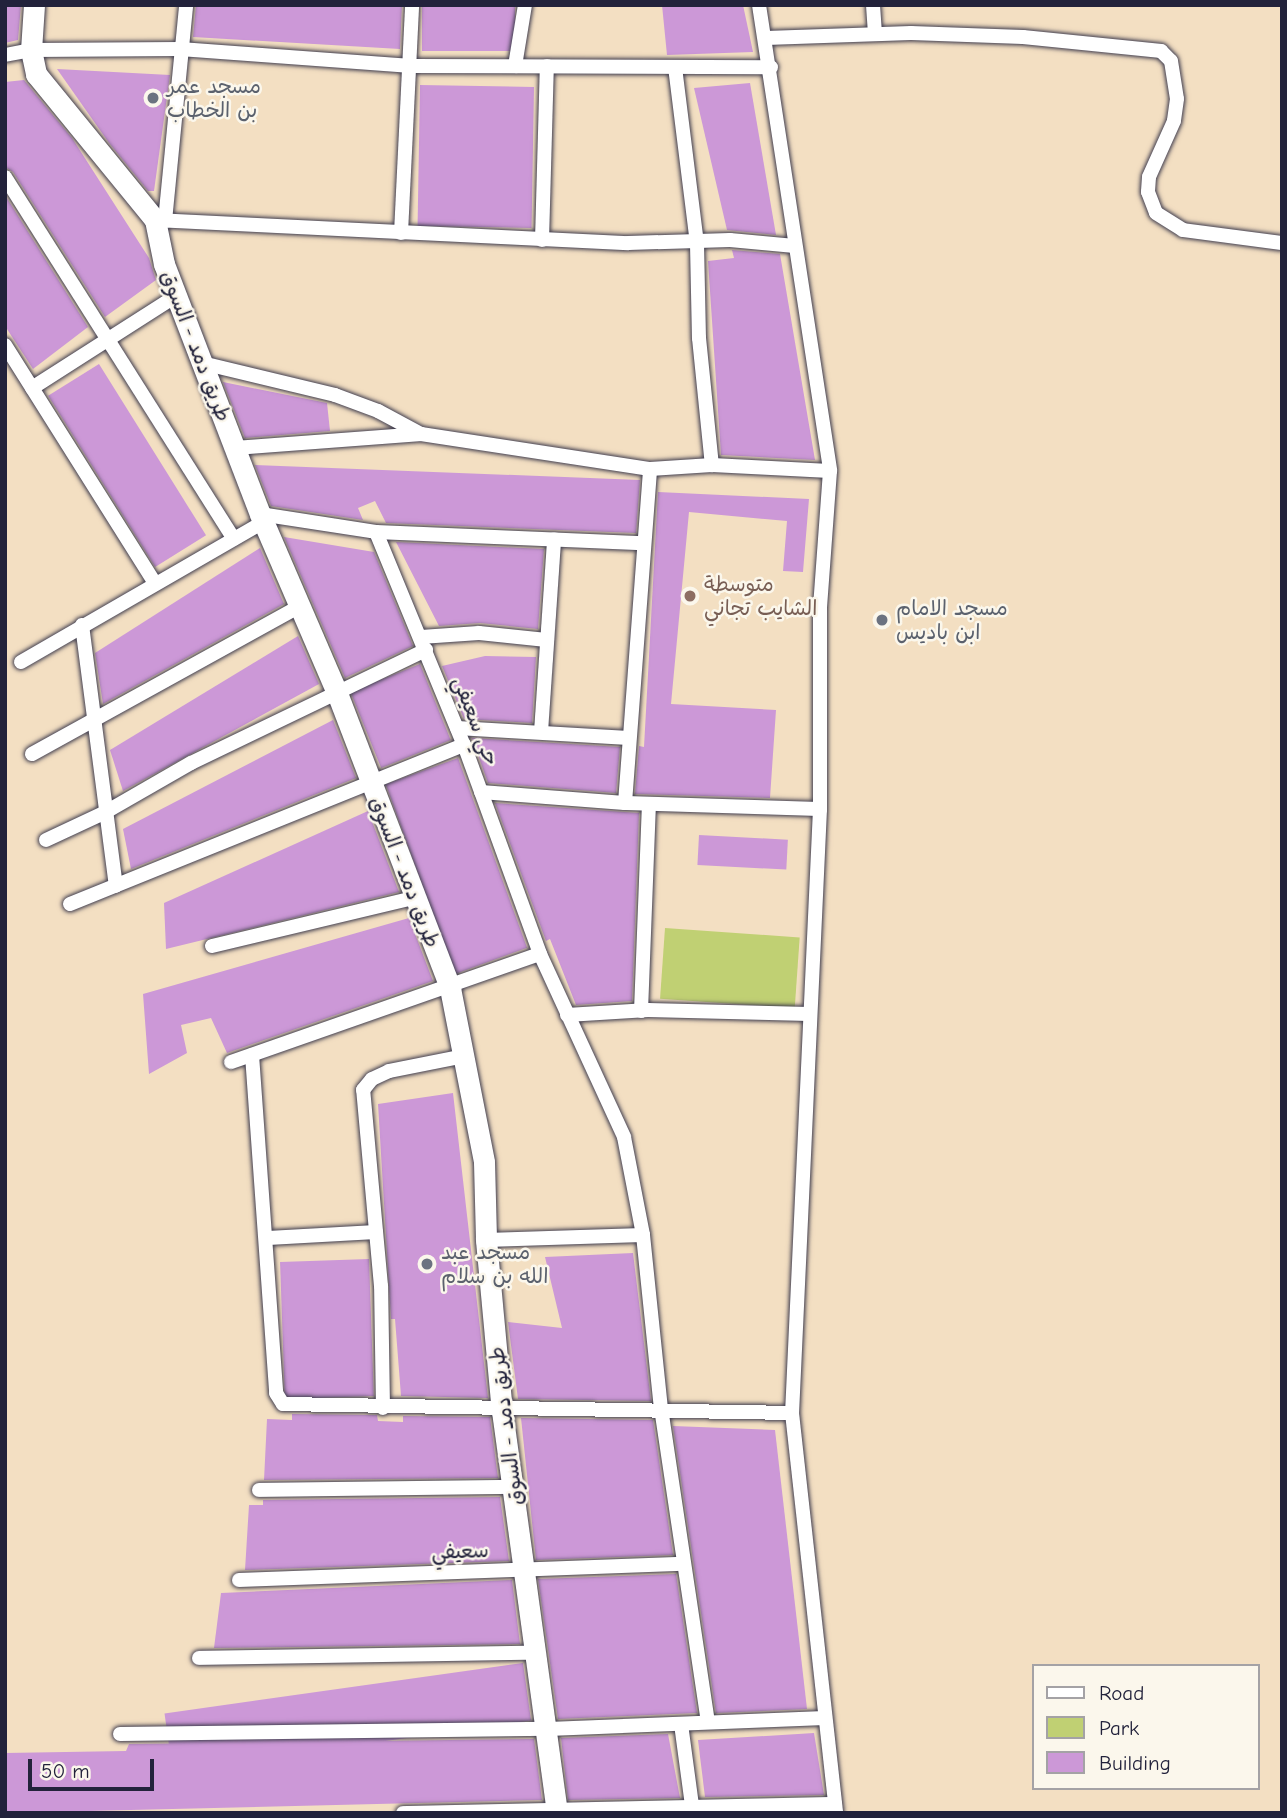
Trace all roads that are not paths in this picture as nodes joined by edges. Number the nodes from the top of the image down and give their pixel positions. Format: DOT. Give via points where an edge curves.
graph roads {
  1 [pos="34,5"];
  2 [pos="186,5"];
  3 [pos="412,5"];
  4 [pos="524,5"];
  5 [pos="759,5"];
  6 [pos="873,5"];
  7 [pos="875,34"];
  8 [pos="766,38"];
  9 [pos="180,49"];
  10 [pos="32,50"];
  11 [pos="5,55"];
  12 [pos="411,66"];
  13 [pos="515,66"];
  14 [pos="547,66"];
  15 [pos="675,67"];
  16 [pos="771,67"];
  17 [pos="5,177"];
  18 [pos="160,221"];
  19 [pos="401,233"];
  20 [pos="542,240"];
  21 [pos="1282,243"];
  22 [pos="697,244"];
  23 [pos="795,246"];
  24 [pos="176,296"];
  25 [pos="110,342"];
  26 [pos="5,345"];
  27 [pos="202,363"];
  28 [pos="32,388"];
  29 [pos="421,435"];
  30 [pos="235,447"];
  31 [pos="712,465"];
  32 [pos="650,469"];
  33 [pos="830,471"];
  34 [pos="262,518"];
  35 [pos="376,532"];
  36 [pos="234,539"];
  37 [pos="554,539"];
  38 [pos="643,543"];
  39 [pos="154,582"];
  40 [pos="298,607"];
  41 [pos="82,625"];
  42 [pos="547,640"];
  43 [pos="424,643"];
  44 [pos="21,662"];
  45 [pos="337,693"];
  46 [pos="96,723"];
  47 [pos="457,728"];
  48 [pos="541,732"];
  49 [pos="629,738"];
  50 [pos="464,745"];
  51 [pos="32,754"];
  52 [pos="371,786"];
  53 [pos="481,792"];
  54 [pos="625,803"];
  55 [pos="649,804"];
  56 [pos="820,809"];
  57 [pos="104,813"];
  58 [pos="46,840"];
  59 [pos="116,886"];
  60 [pos="414,898"];
  61 [pos="70,904"];
  62 [pos="212,946"];
  63 [pos="541,954"];
  64 [pos="450,988"];
  65 [pos="641,1010"];
  66 [pos="809,1014"];
  67 [pos="567,1015"];
  68 [pos="252,1055"];
  69 [pos="465,1056"];
  70 [pos="231,1062"];
  71 [pos="376,1232"];
  72 [pos="643,1235"];
  73 [pos="268,1238"];
  74 [pos="486,1240"];
  75 [pos="383,1408"];
  76 [pos="661,1408"];
  77 [pos="502,1411"];
  78 [pos="792,1413"];
  79 [pos="512,1487"];
  80 [pos="259,1490"];
  81 [pos="683,1564"];
  82 [pos="523,1570"];
  83 [pos="239,1580"];
  84 [pos="535,1653"];
  85 [pos="199,1658"];
  86 [pos="825,1718"];
  87 [pos="708,1722"];
  88 [pos="681,1724"];
  89 [pos="548,1729"];
  90 [pos="120,1734"];
  91 [pos="836,1808"];
  92 [pos="692,1810"];
  93 [pos="557,1811"];
  94 [pos="403,1813"];
  1 -- 10 [label="main road, طريق دمد - السوق"];
  2 -- 9 [label="street"];
  3 -- 12 [label="street"];
  4 -- 13 [label="street"];
  5 -- 8 [label="street"];
  6 -- 7 [label="street"];
  7 -- 8 [label="street"];
  7 -- 21 [label="street" via="1023,37 1161,51 1171,61 1177,99 1174,121 1149,177 1148,192 1156,213 1183,230"];
  8 -- 16 [label="street"];
  9 -- 10 [label="street"];
  9 -- 12 [label="street"];
  9 -- 18 [label="street"];
  10 -- 11 [label="street"];
  10 -- 18 [label="main road, طريق دمد - السوق" via="36,74"];
  12 -- 13 [label="street"];
  12 -- 19 [label="street"];
  13 -- 14 [label="street"];
  14 -- 15 [label="street"];
  14 -- 20 [label="street"];
  15 -- 16 [label="street"];
  15 -- 22 [label="street"];
  16 -- 23 [label="street"];
  17 -- 25 [label="street"];
  18 -- 19 [label="street"];
  18 -- 24 [label="main road, طريق دمد - السوق"];
  19 -- 20 [label="street"];
  20 -- 22 [label="street"];
  22 -- 23 [label="street" via="730,240"];
  22 -- 31 [label="street" via="699,338"];
  23 -- 33 [label="street"];
  24 -- 25 [label="street"];
  24 -- 27 [label="main road, طريق دمد - السوق"];
  25 -- 28 [label="street"];
  25 -- 36 [label="street"];
  26 -- 28 [label="street"];
  27 -- 29 [label="street" via="335,395 378,411"];
  27 -- 30 [label="main road, طريق دمد - السوق"];
  28 -- 39 [label="street"];
  29 -- 30 [label="street"];
  29 -- 32 [label="street"];
  30 -- 34 [label="main road, طريق دمد - السوق"];
  31 -- 32 [label="street"];
  31 -- 33 [label="street"];
  32 -- 38 [label="street"];
  33 -- 56 [label="street" via="820,607"];
  34 -- 35 [label="street"];
  34 -- 36 [label="street"];
  34 -- 40 [label="main road, طريق دمد - السوق"];
  35 -- 37 [label="street"];
  35 -- 43 [label="street, حي سعيفي"];
  36 -- 39 [label="street"];
  37 -- 38 [label="street"];
  37 -- 42 [label="street"];
  38 -- 49 [label="street"];
  39 -- 41 [label="street"];
  40 -- 45 [label="main road, طريق دمد - السوق"];
  40 -- 46 [label="street"];
  41 -- 44 [label="street"];
  41 -- 46 [label="street"];
  42 -- 43 [label="street" via="479,633"];
  42 -- 48 [label="street"];
  43 -- 45 [label="street"];
  43 -- 47 [label="street, حي سعيفي"];
  45 -- 52 [label="main road, طريق دمد - السوق"];
  45 -- 57 [label="street" via="191,763"];
  46 -- 51 [label="street"];
  46 -- 57 [label="street"];
  47 -- 48 [label="street"];
  47 -- 50 [label="street, حي سعيفي"];
  48 -- 49 [label="street"];
  49 -- 54 [label="street"];
  50 -- 52 [label="street"];
  50 -- 53 [label="street, حي سعيفي"];
  52 -- 59 [label="street"];
  52 -- 60 [label="main road, طريق دمد - السوق"];
  53 -- 54 [label="street, حي سعيفي"];
  53 -- 63 [label="street"];
  54 -- 55 [label="street, حي سعيفي"];
  55 -- 56 [label="street, حي سعيفي"];
  55 -- 65 [label="street"];
  56 -- 66 [label="street"];
  57 -- 58 [label="street"];
  57 -- 59 [label="street"];
  59 -- 61 [label="street"];
  60 -- 62 [label="street"];
  60 -- 64 [label="main road, طريق دمد - السوق"];
  63 -- 64 [label="street"];
  63 -- 67 [label="street"];
  64 -- 68 [label="street"];
  64 -- 69 [label="main road, طريق دمد - السوق"];
  65 -- 66 [label="street"];
  65 -- 67 [label="street"];
  66 -- 78 [label="street"];
  67 -- 72 [label="street" via="624,1137"];
  68 -- 70 [label="street"];
  68 -- 73 [label="street"];
  69 -- 71 [label="street" via="390,1070 365,1085"];
  69 -- 74 [label="main road, طريق دمد - السوق" via="484,1162"];
  71 -- 73 [label="street"];
  71 -- 75 [label="street"];
  72 -- 74 [label="street"];
  72 -- 76 [label="street"];
  73 -- 75 [label="street" via="278,1400 289,1406"];
  74 -- 77 [label="main road, طريق دمد - السوق"];
  75 -- 77 [label="street"];
  76 -- 77 [label="street"];
  76 -- 78 [label="street"];
  76 -- 81 [label="street"];
  77 -- 79 [label="main road, طريق دمد - السوق"];
  78 -- 86 [label="street"];
  79 -- 80 [label="street"];
  79 -- 82 [label="main road, طريق دمد - السوق"];
  81 -- 82 [label="street, سعيفي"];
  81 -- 87 [label="street"];
  82 -- 83 [label="street, سعيفي"];
  82 -- 84 [label="main road, طريق دمد - السوق"];
  84 -- 85 [label="street"];
  84 -- 89 [label="main road, طريق دمد - السوق"];
  86 -- 87 [label="street"];
  86 -- 91 [label="street"];
  87 -- 88 [label="street"];
  88 -- 89 [label="street"];
  88 -- 92 [label="street"];
  89 -- 90 [label="street"];
  89 -- 93 [label="main road, طريق دمد - السوق"];
  91 -- 92 [label="street"];
  92 -- 93 [label="street"];
  93 -- 94 [label="street"];
}
